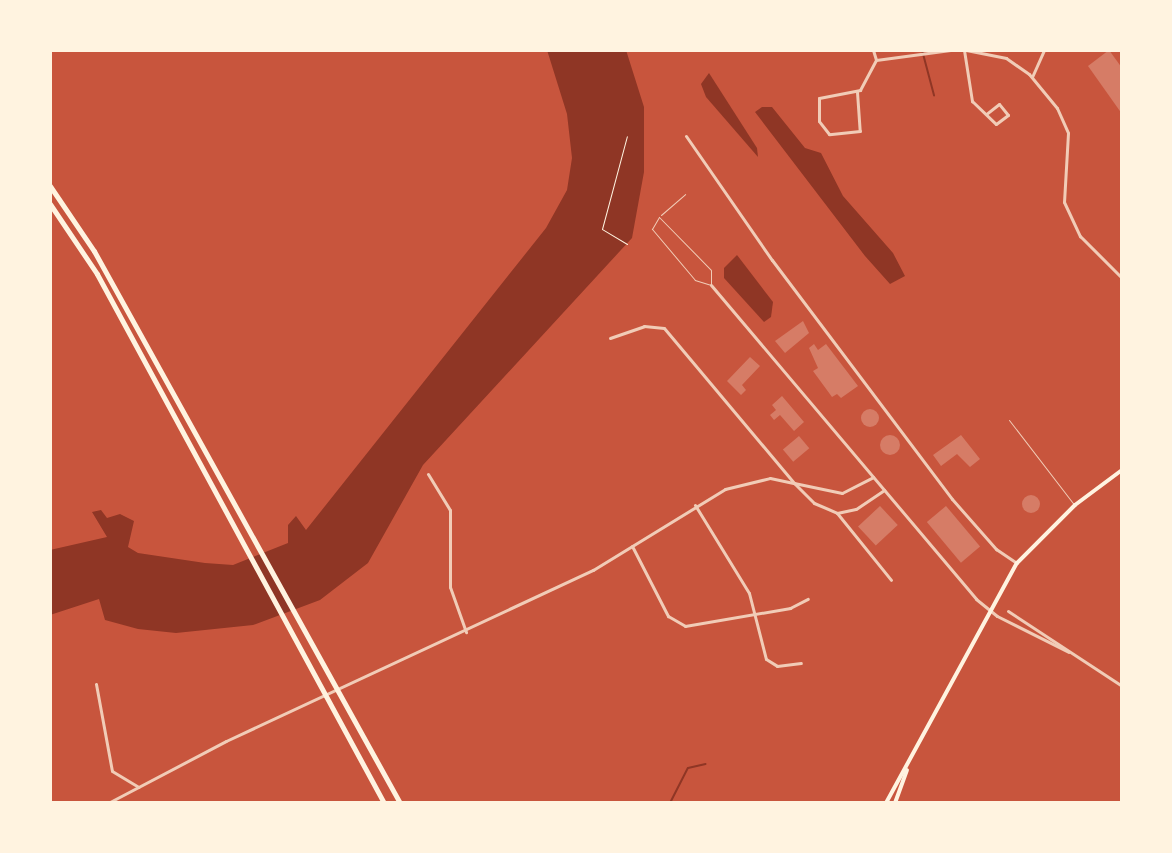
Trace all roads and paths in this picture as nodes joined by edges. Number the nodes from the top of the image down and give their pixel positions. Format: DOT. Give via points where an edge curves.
graph roads {
  1 [pos="873,50"];
  2 [pos="950,50"];
  3 [pos="965,50"];
  4 [pos="1044,50"];
  5 [pos="927,51"];
  6 [pos="876,60"];
  7 [pos="1032,77"];
  8 [pos="857,92"];
  9 [pos="986,114"];
  10 [pos="627,136"];
  11 [pos="686,136"];
  12 [pos="50,186"];
  13 [pos="685,194"];
  14 [pos="50,204"];
  15 [pos="659,217"];
  16 [pos="627,244"];
  17 [pos="1122,278"];
  18 [pos="711,285"];
  19 [pos="610,338"];
  20 [pos="1009,420"];
  21 [pos="1120,471"];
  22 [pos="428,474"];
  23 [pos="873,477"];
  24 [pos="1122,479"];
  25 [pos="794,483"];
  26 [pos="884,490"];
  27 [pos="695,505"];
  28 [pos="1075,505"];
  29 [pos="837,513"];
  30 [pos="632,546"];
  31 [pos="1017,563"];
  32 [pos="891,580"];
  33 [pos="808,599"];
  34 [pos="989,606"];
  35 [pos="1008,611"];
  36 [pos="753,613"];
  37 [pos="466,632"];
  38 [pos="1069,652"];
  39 [pos="801,663"];
  40 [pos="96,684"];
  41 [pos="1122,686"];
  42 [pos="907,768"];
  43 [pos="139,787"];
  44 [pos="108,803"];
  45 [pos="384,803"];
  46 [pos="400,803"];
  47 [pos="886,803"];
  48 [pos="895,803"];
  1 -- 6 [label="street"];
  2 -- 5 [label="street"];
  3 -- 7 [label="street" via="1006,58"];
  3 -- 9 [label="street" via="972,101"];
  4 -- 7 [label="street"];
  5 -- 6 [label="street"];
  6 -- 8 [label="street"];
  7 -- 17 [label="street" via="1057,108 1068,133 1064,202 1080,236"];
  8 -- 8 [label="street" via="816,101 819,121 829,134 860,131"];
  9 -- 9 [label="street" via="996,124 1008,115 999,104"];
  10 -- 16 [label="path" via="602,229"];
  11 -- 31 [label="street" via="952,499 996,549"];
  12 -- 46 [label="highway" via="107,273"];
  13 -- 15 [label="lane"];
  14 -- 45 [label="highway" via="97,274"];
  15 -- 18 [label="lane" via="711,270"];
  15 -- 18 [label="lane" via="652,229 695,280"];
  18 -- 23 [label="street"];
  19 -- 25 [label="street" via="644,326 664,328"];
  20 -- 28 [label="lane"];
  21 -- 24 [label="street"];
  21 -- 28 [label="main road"];
  22 -- 37 [label="street" via="450,510 450,587"];
  23 -- 25 [label="street" via="842,493"];
  23 -- 26 [label="street"];
  25 -- 27 [label="street" via="752,480"];
  25 -- 29 [label="street" via="814,503"];
  26 -- 29 [label="street" via="856,509"];
  26 -- 34 [label="street" via="976,599"];
  27 -- 30 [label="street"];
  27 -- 36 [label="street" via="743,582"];
  28 -- 31 [label="main road"];
  29 -- 32 [label="street"];
  30 -- 36 [label="street" via="676,622 700,627"];
  30 -- 37 [label="street"];
  31 -- 34 [label="main road"];
  33 -- 36 [label="street" via="790,608"];
  34 -- 38 [label="street" via="997,616"];
  34 -- 42 [label="main road"];
  35 -- 38 [label="street"];
  36 -- 39 [label="street" via="769,662"];
  37 -- 43 [label="street"];
  38 -- 41 [label="street"];
  40 -- 43 [label="street" via="112,771"];
  42 -- 47 [label="main road"];
  42 -- 48 [label="main road"];
  43 -- 44 [label="street"];
}
